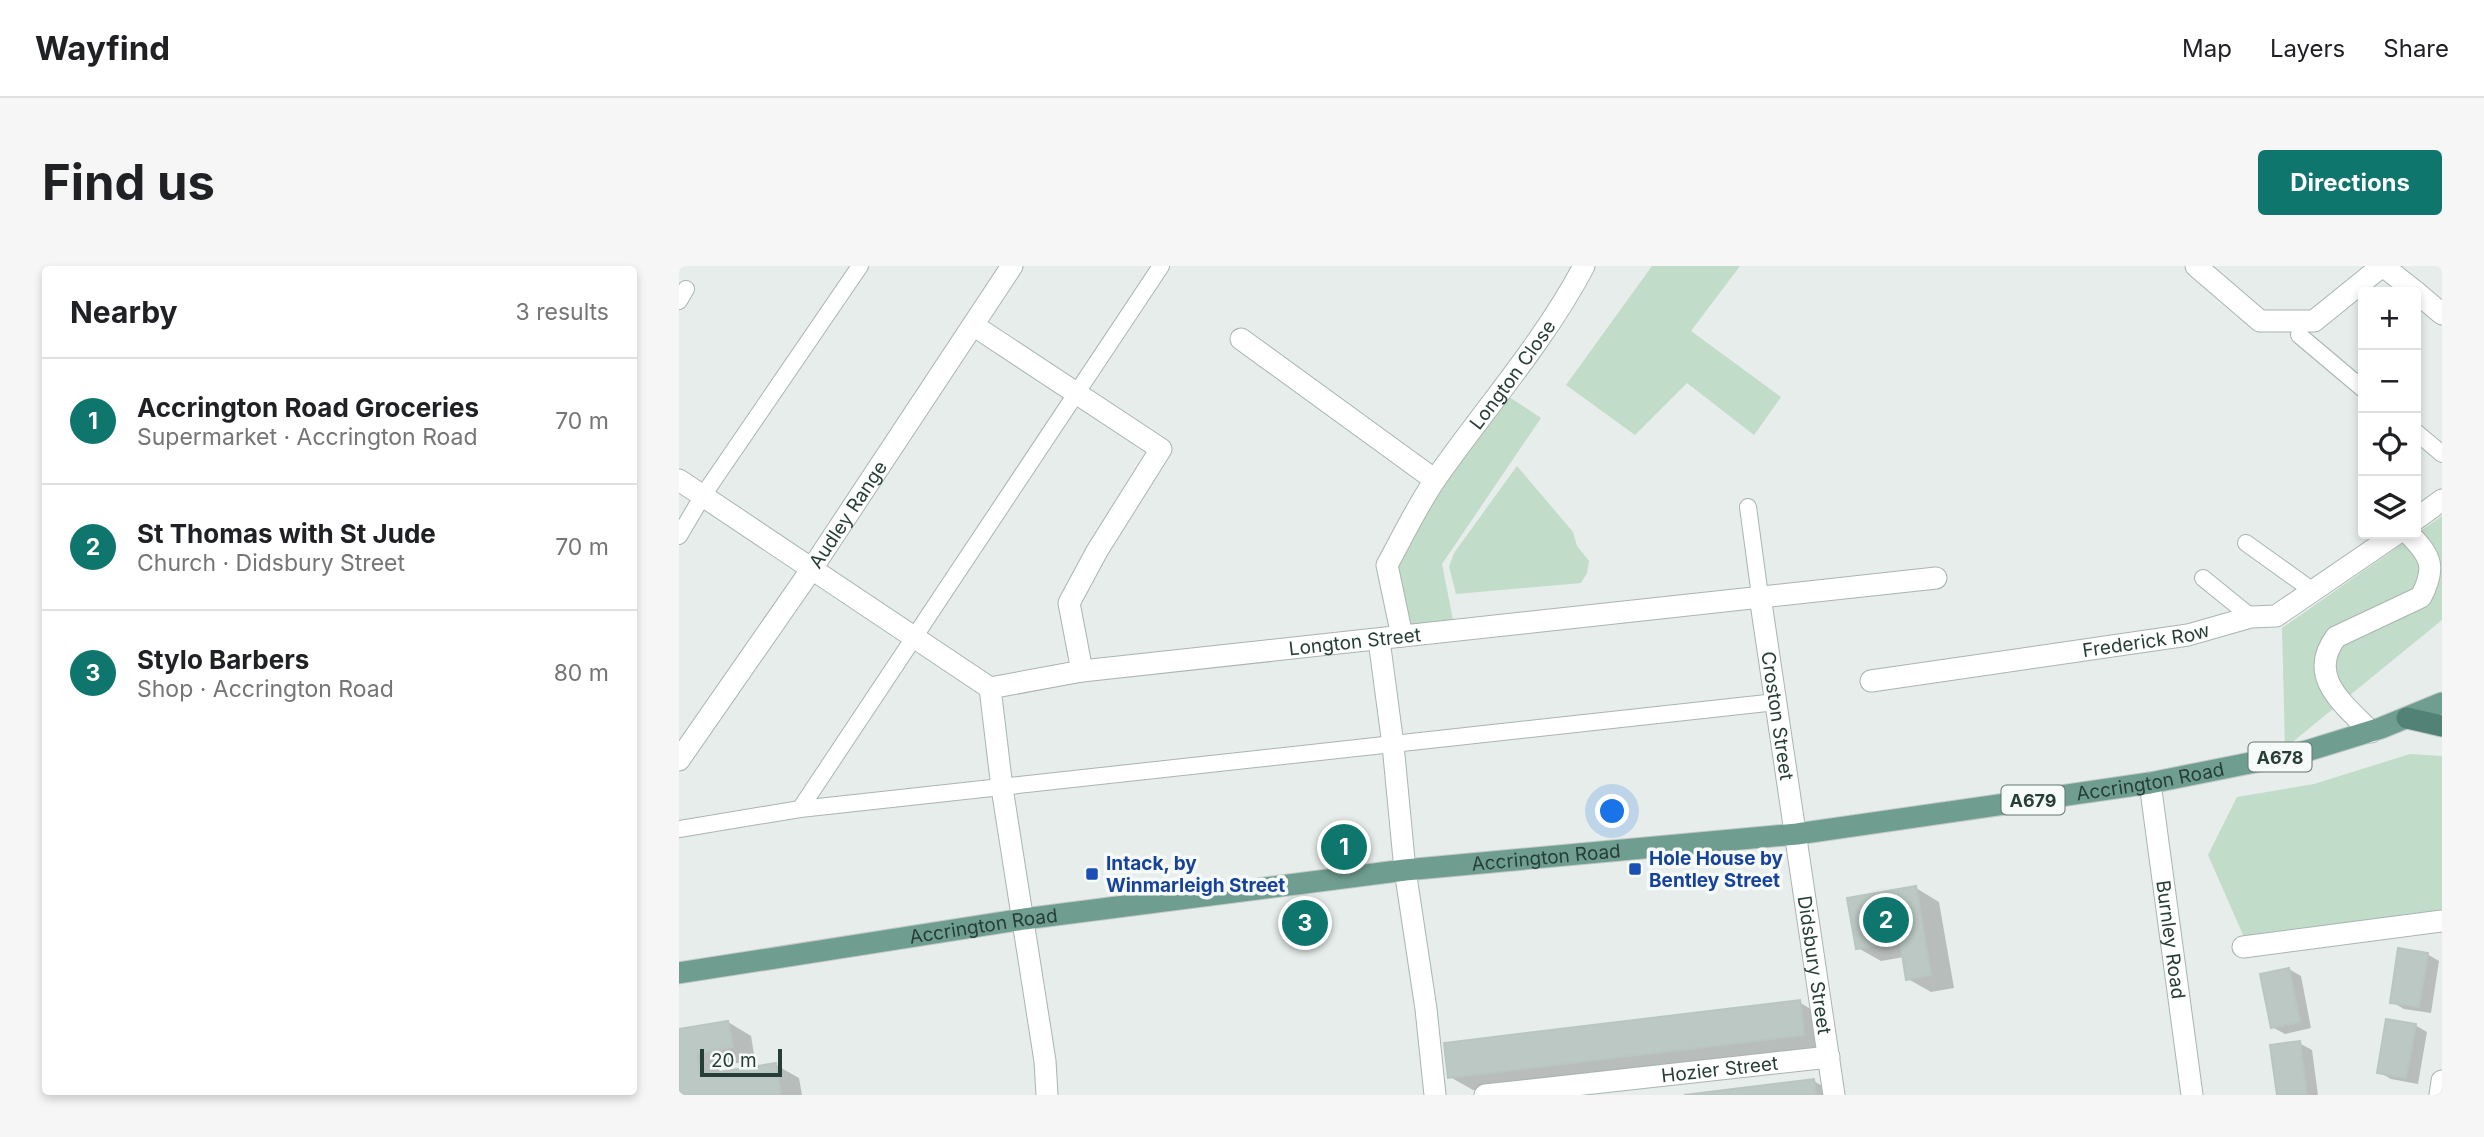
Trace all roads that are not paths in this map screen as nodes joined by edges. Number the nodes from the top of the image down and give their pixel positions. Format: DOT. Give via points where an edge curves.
graph roads {
  1 [pos="860,266"];
  2 [pos="1011,266"];
  3 [pos="1161,266"];
  4 [pos="1584,266"];
  5 [pos="2196,266"];
  6 [pos="2383,266"];
  7 [pos="2410,287"];
  8 [pos="2421,296"];
  9 [pos="2442,314"];
  10 [pos="973,324"];
  11 [pos="2299,335"];
  12 [pos="1241,340"];
  13 [pos="2358,385"];
  14 [pos="1076,394"];
  15 [pos="2421,436"];
  16 [pos="2442,454"];
  17 [pos="679,480"];
  18 [pos="1435,480"];
  19 [pos="702,497"];
  20 [pos="2442,500"];
  21 [pos="1748,507"];
  22 [pos="2421,515"];
  23 [pos="679,536"];
  24 [pos="2389,539"];
  25 [pos="2414,539"];
  26 [pos="2246,543"];
  27 [pos="811,570"];
  28 [pos="1935,578"];
  29 [pos="2203,578"];
  30 [pos="2313,591"];
  31 [pos="1760,596"];
  32 [pos="2251,617"];
  33 [pos="1402,636"];
  34 [pos="912,637"];
  35 [pos="1378,640"];
  36 [pos="1082,671"];
  37 [pos="1871,681"];
  38 [pos="990,688"];
  39 [pos="1776,702"];
  40 [pos="2442,703"];
  41 [pos="2407,718"];
  42 [pos="2442,726"];
  43 [pos="2371,732"];
  44 [pos="1393,745"];
  45 [pos="679,760"];
  46 [pos="2150,783"];
  47 [pos="1002,788"];
  48 [pos="800,809"];
  49 [pos="679,830"];
  50 [pos="1797,834"];
  51 [pos="1405,870"];
  52 [pos="1024,919"];
  53 [pos="2442,921"];
  54 [pos="2243,947"];
  55 [pos="679,973"];
  56 [pos="1829,1057"];
  57 [pos="2442,1081"];
  58 [pos="1047,1095"];
  59 [pos="1434,1095"];
  60 [pos="1485,1095"];
  61 [pos="1834,1095"];
  62 [pos="2192,1095"];
  63 [pos="2440,1095"];
  1 -- 19 [label="lane"];
  2 -- 10 [label="street, Audley Range"];
  3 -- 14 [label="lane"];
  4 -- 18 [label="street, Longton Close"];
  5 -- 6 [label="street" via="2260,321 2314,321"];
  6 -- 7 [label="street"];
  8 -- 9 [label="street"];
  10 -- 14 [label="street"];
  10 -- 27 [label="street, Audley Range"];
  11 -- 13 [label="lane"];
  12 -- 18 [label="street"];
  14 -- 34 [label="lane"];
  14 -- 36 [label="street" via="1161,449 1069,603"];
  15 -- 16 [label="lane"];
  17 -- 19 [label="street"];
  18 -- 33 [label="street, Longton Close" via="1387,565"];
  19 -- 23 [label="lane"];
  19 -- 27 [label="street"];
  20 -- 22 [label="street"];
  21 -- 31 [label="lane"];
  24 -- 30 [label="street, Frederick Row"];
  25 -- 43 [label="street" via="2432,568 2421,597 2336,637 2327,649 2324,664 2331,692"];
  26 -- 30 [label="lane"];
  27 -- 34 [label="street"];
  27 -- 45 [label="street, Audley Range"];
  28 -- 31 [label="street, Longton Street"];
  29 -- 32 [label="lane"];
  30 -- 32 [label="street, Frederick Row" via="2276,615"];
  31 -- 33 [label="street, Longton Street"];
  31 -- 39 [label="street, Croston Street"];
  32 -- 37 [label="street, Frederick Row" via="2188,635"];
  33 -- 35 [label="street, Longton Street"];
  34 -- 38 [label="street"];
  34 -- 48 [label="lane"];
  35 -- 36 [label="street, Longton Street"];
  35 -- 44 [label="street"];
  36 -- 38 [label="street, Longton Street"];
  38 -- 47 [label="street"];
  39 -- 44 [label="lane"];
  39 -- 50 [label="street, Croston Street"];
  40 -- 41 [label="main road, A678"];
  41 -- 42 [label="highway"];
  41 -- 43 [label="main road, Accrington Road / A678"];
  43 -- 46 [label="main road, Accrington Road / A678" via="2299,753"];
  44 -- 47 [label="lane"];
  44 -- 51 [label="street"];
  46 -- 50 [label="main road, Accrington Road / A679"];
  46 -- 62 [label="street, Burnley Road"];
  47 -- 48 [label="lane"];
  47 -- 52 [label="street"];
  48 -- 49 [label="lane"];
  50 -- 51 [label="main road, Accrington Road / A679"];
  50 -- 56 [label="street, Didsbury Street"];
  51 -- 52 [label="main road, Accrington Road / A679"];
  51 -- 59 [label="street"];
  52 -- 55 [label="main road, Accrington Road / A679"];
  52 -- 58 [label="street"];
  53 -- 54 [label="street" via="2351,942"];
  56 -- 60 [label="street, Hozier Street"];
  56 -- 61 [label="street, Didsbury Street"];
  57 -- 63 [label="street"];
}
